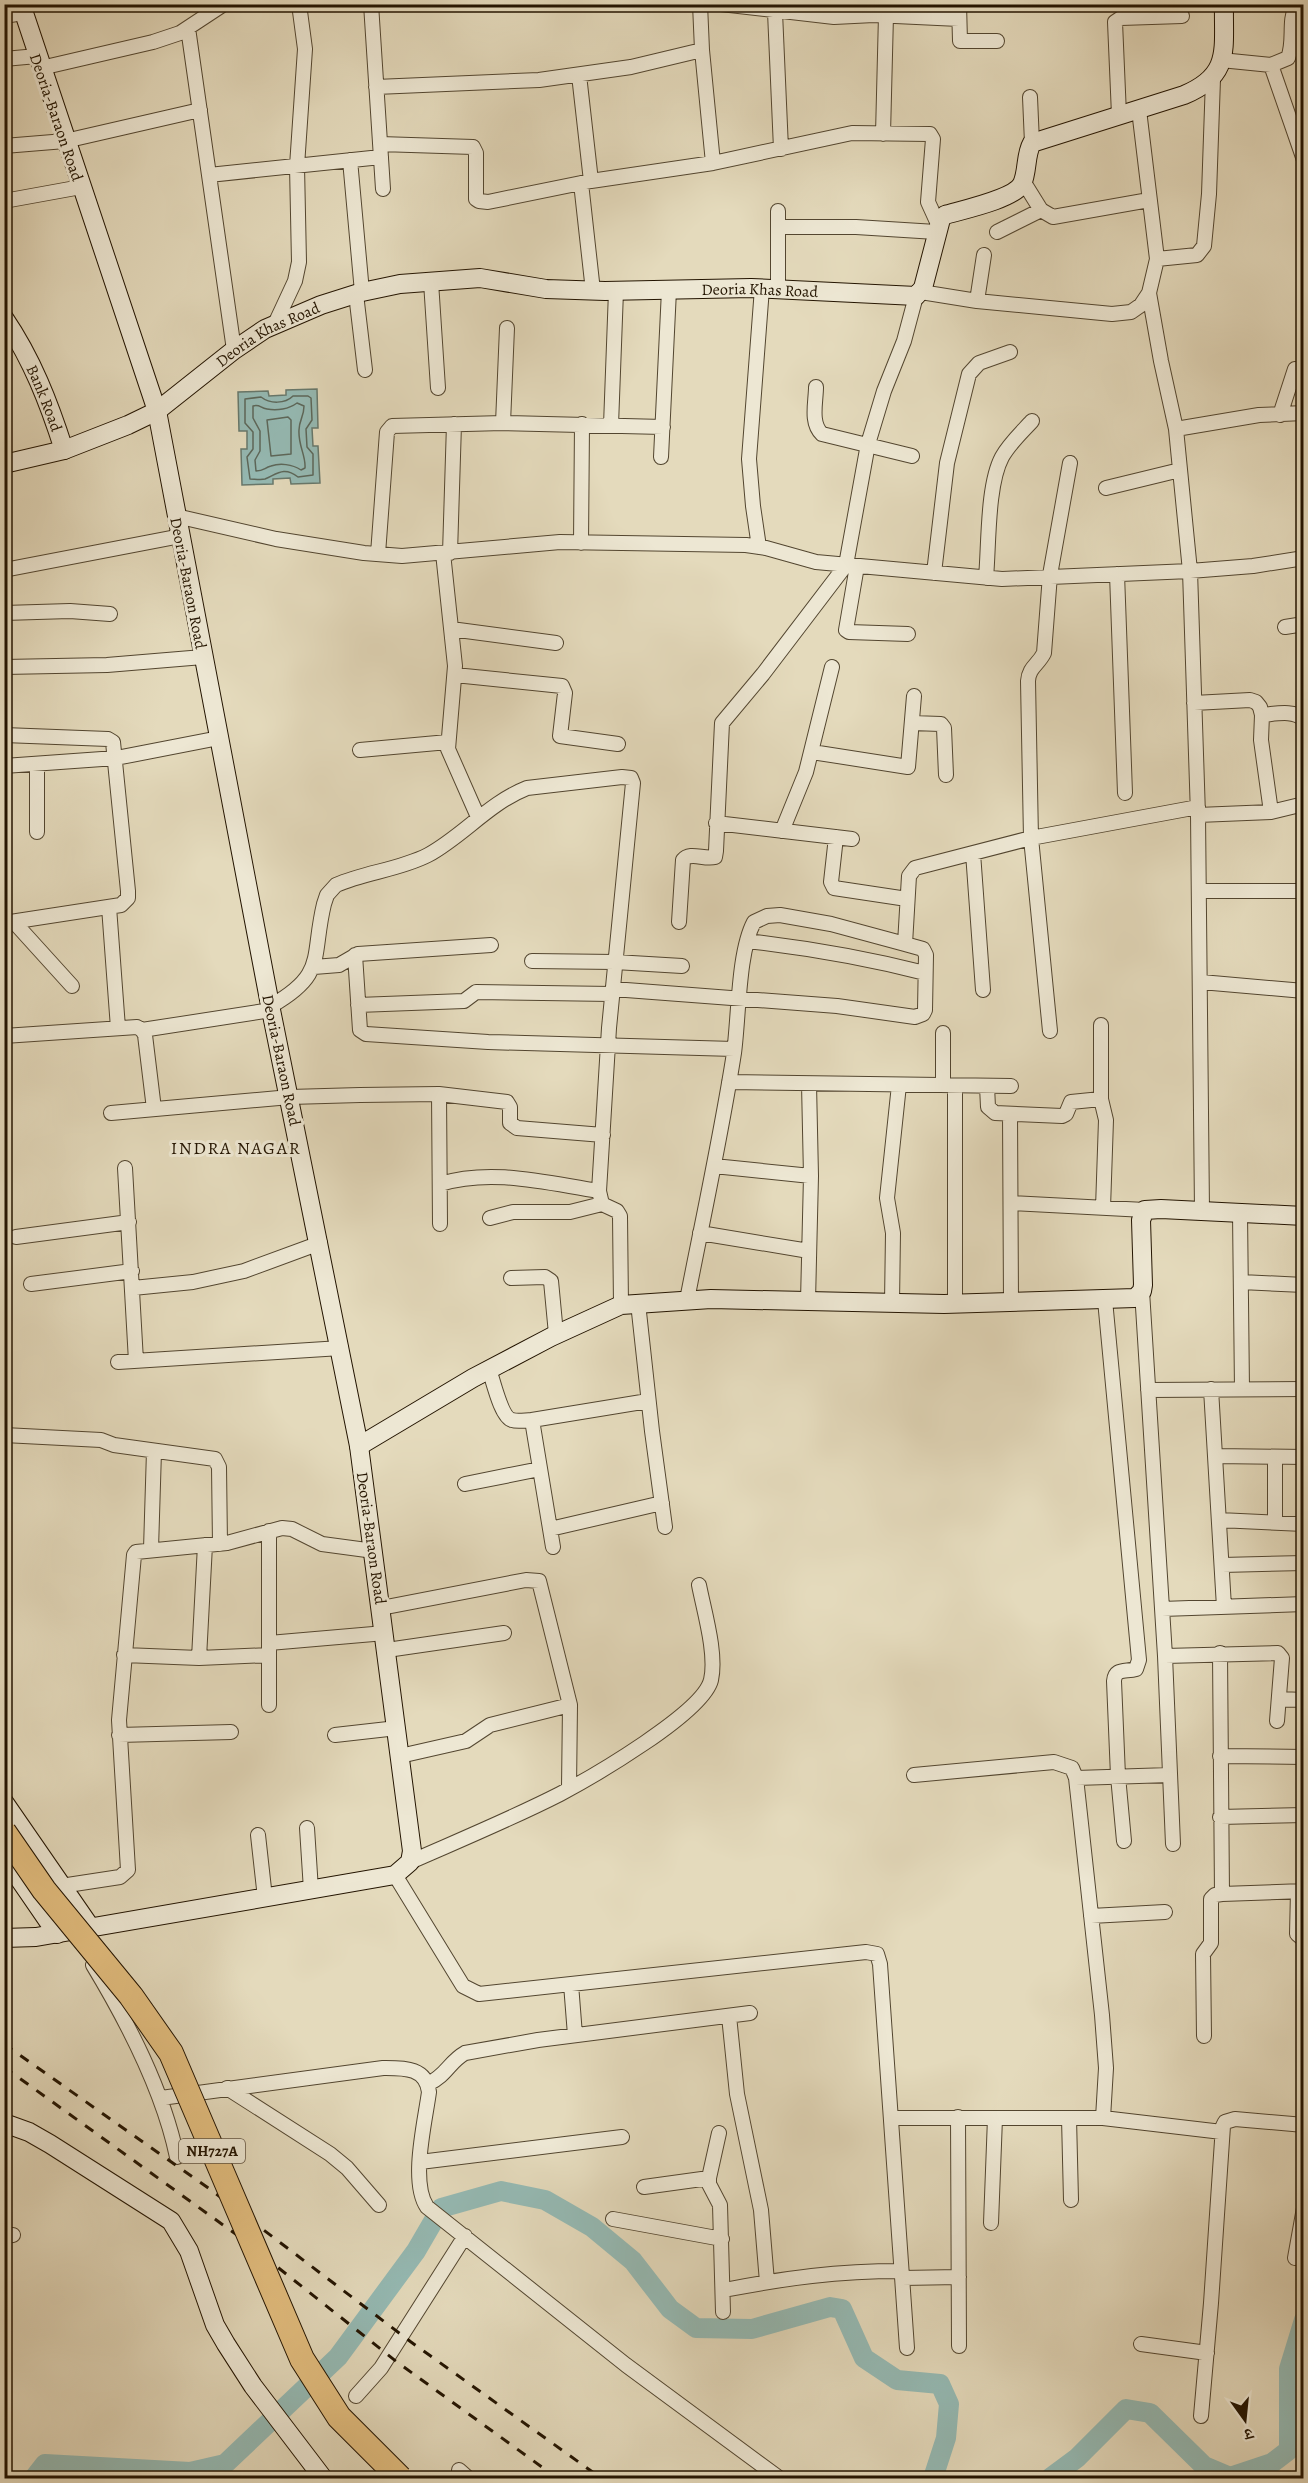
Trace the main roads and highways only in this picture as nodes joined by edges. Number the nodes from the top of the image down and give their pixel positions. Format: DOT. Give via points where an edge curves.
graph roads {
  1 [pos="4,1832"];
  2 [pos="400,2478"];
  1 -- 2 [label="highway, NH727A, bridge" via="44,1890 131,1996 171,2053 302,2359 339,2417"];
}
